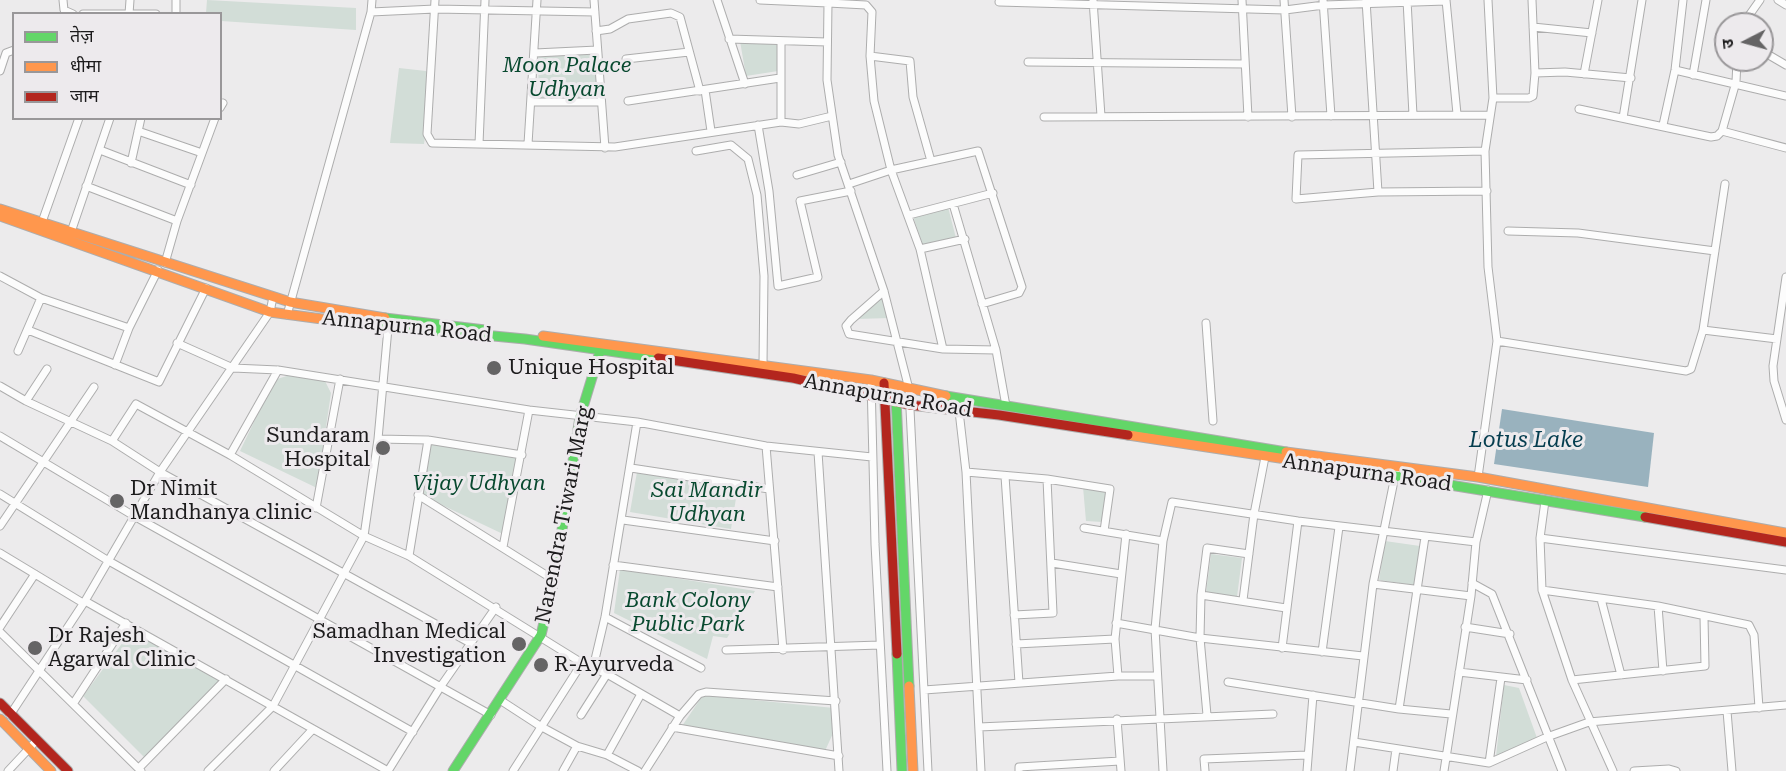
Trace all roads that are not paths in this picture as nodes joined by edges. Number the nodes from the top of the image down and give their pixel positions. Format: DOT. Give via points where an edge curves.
graph roads {
  1 [pos="372,0"];
  2 [pos="435,0"];
  3 [pos="485,0"];
  4 [pos="537,0"];
  5 [pos="594,0"];
  6 [pos="717,0"];
  7 [pos="760,0"];
  8 [pos="1242,0"];
  9 [pos="1284,0"];
  10 [pos="1488,0"];
  11 [pos="1532,0"];
  12 [pos="1598,0"];
  13 [pos="1642,0"];
  14 [pos="1683,0"];
  15 [pos="1706,0"];
  16 [pos="1778,0"];
  17 [pos="1446,1"];
  18 [pos="999,2"];
  19 [pos="1094,2"];
  20 [pos="1366,2"];
  21 [pos="1407,2"];
  22 [pos="828,3"];
  23 [pos="1324,3"];
  24 [pos="1786,5"];
  25 [pos="435,9"];
  26 [pos="485,9"];
  27 [pos="1243,10"];
  28 [pos="1285,10"];
  29 [pos="536,11"];
  30 [pos="371,12"];
  31 [pos="595,12"];
  32 [pos="1533,27"];
  33 [pos="596,31"];
  34 [pos="1592,33"];
  35 [pos="729,39"];
  36 [pos="781,42"];
  37 [pos="827,42"];
  38 [pos="597,50"];
  39 [pos="12,52"];
  40 [pos="690,52"];
  41 [pos="535,53"];
  42 [pos="870,56"];
  43 [pos="626,59"];
  44 [pos="1029,62"];
  45 [pos="1097,62"];
  46 [pos="1245,64"];
  47 [pos="1675,70"];
  48 [pos="0,71"];
  49 [pos="1736,72"];
  50 [pos="1535,73"];
  51 [pos="1584,74"];
  52 [pos="1693,75"];
  53 [pos="780,78"];
  54 [pos="1631,78"];
  55 [pos="1736,82"];
  56 [pos="746,84"];
  57 [pos="702,90"];
  58 [pos="1786,96"];
  59 [pos="1493,98"];
  60 [pos="628,101"];
  61 [pos="531,102"];
  62 [pos="601,102"];
  63 [pos="1579,109"];
  64 [pos="1457,114"];
  65 [pos="1413,115"];
  66 [pos="1489,115"];
  67 [pos="832,116"];
  68 [pos="1101,116"];
  69 [pos="1372,116"];
  70 [pos="1044,117"];
  71 [pos="1248,117"];
  72 [pos="1292,117"];
  73 [pos="1331,117"];
  74 [pos="1623,118"];
  75 [pos="78,120"];
  76 [pos="109,120"];
  77 [pos="141,120"];
  78 [pos="213,120"];
  79 [pos="781,122"];
  80 [pos="758,125"];
  81 [pos="1664,125"];
  82 [pos="138,131"];
  83 [pos="711,131"];
  84 [pos="1722,131"];
  85 [pos="479,144"];
  86 [pos="528,144"];
  87 [pos="605,148"];
  88 [pos="1786,148"];
  89 [pos="100,150"];
  90 [pos="696,151"];
  91 [pos="1485,151"];
  92 [pos="202,153"];
  93 [pos="1376,153"];
  94 [pos="930,161"];
  95 [pos="841,162"];
  96 [pos="131,163"];
  97 [pos="891,170"];
  98 [pos="797,175"];
  99 [pos="1725,184"];
  100 [pos="191,185"];
  101 [pos="86,186"];
  102 [pos="850,188"];
  103 [pos="1486,191"];
  104 [pos="1378,192"];
  105 [pos="993,193"];
  106 [pos="953,204"];
  107 [pos="0,209"];
  108 [pos="909,215"];
  109 [pos="0,216"];
  110 [pos="177,221"];
  111 [pos="42,222"];
  112 [pos="1508,231"];
  113 [pos="71,232"];
  114 [pos="965,239"];
  115 [pos="920,249"];
  116 [pos="1715,251"];
  117 [pos="162,267"];
  118 [pos="0,276"];
  119 [pos="1786,277"];
  120 [pos="206,288"];
  121 [pos="884,291"];
  122 [pos="273,297"];
  123 [pos="41,298"];
  124 [pos="290,302"];
  125 [pos="982,304"];
  126 [pos="270,312"];
  127 [pos="287,315"];
  128 [pos="1206,323"];
  129 [pos="129,328"];
  130 [pos="388,328"];
  131 [pos="28,330"];
  132 [pos="1703,330"];
  133 [pos="1777,339"];
  134 [pos="898,342"];
  135 [pos="1497,342"];
  136 [pos="177,343"];
  137 [pos="601,347"];
  138 [pos="943,349"];
  139 [pos="996,350"];
  140 [pos="18,351"];
  141 [pos="115,365"];
  142 [pos="763,365"];
  143 [pos="233,368"];
  144 [pos="47,369"];
  145 [pos="278,369"];
  146 [pos="340,379"];
  147 [pos="871,380"];
  148 [pos="884,383"];
  149 [pos="0,386"];
  150 [pos="896,386"];
  151 [pos="94,387"];
  152 [pos="382,388"];
  153 [pos="909,389"];
  154 [pos="871,394"];
  155 [pos="885,398"];
  156 [pos="961,398"];
  157 [pos="26,401"];
  158 [pos="896,401"];
  159 [pos="910,405"];
  160 [pos="1006,406"];
  161 [pos="529,410"];
  162 [pos="960,411"];
  163 [pos="580,417"];
  164 [pos="1786,420"];
  165 [pos="637,422"];
  166 [pos="1213,422"];
  167 [pos="70,423"];
  168 [pos="1099,427"];
  169 [pos="187,433"];
  170 [pos="0,436"];
  171 [pos="378,439"];
  172 [pos="112,441"];
  173 [pos="428,441"];
  174 [pos="766,446"];
  175 [pos="818,452"];
  176 [pos="230,455"];
  177 [pos="522,455"];
  178 [pos="872,457"];
  179 [pos="1265,457"];
  180 [pos="45,461"];
  181 [pos="1396,466"];
  182 [pos="631,468"];
  183 [pos="160,472"];
  184 [pos="966,472"];
  185 [pos="1005,476"];
  186 [pos="1395,477"];
  187 [pos="1478,477"];
  188 [pos="1047,479"];
  189 [pos="769,489"];
  190 [pos="1488,490"];
  191 [pos="0,494"];
  192 [pos="418,495"];
  193 [pos="1545,501"];
  194 [pos="16,503"];
  195 [pos="316,508"];
  196 [pos="1254,514"];
  197 [pos="134,516"];
  198 [pos="623,520"];
  199 [pos="1298,521"];
  200 [pos="0,526"];
  201 [pos="1339,527"];
  202 [pos="1084,528"];
  203 [pos="1104,531"];
  204 [pos="1383,531"];
  205 [pos="1786,533"];
  206 [pos="1126,534"];
  207 [pos="364,536"];
  208 [pos="1425,537"];
  209 [pos="1540,538"];
  210 [pos="775,541"];
  211 [pos="1163,541"];
  212 [pos="1786,542"];
  213 [pos="1476,543"];
  214 [pos="503,547"];
  215 [pos="0,553"];
  216 [pos="1249,555"];
  217 [pos="409,556"];
  218 [pos="107,560"];
  219 [pos="1052,563"];
  220 [pos="613,566"];
  221 [pos="1786,570"];
  222 [pos="344,573"];
  223 [pos="35,574"];
  224 [pos="1121,574"];
  225 [pos="554,580"];
  226 [pos="1473,582"];
  227 [pos="1373,584"];
  228 [pos="778,587"];
  229 [pos="1419,589"];
  230 [pos="1542,590"];
  231 [pos="1201,596"];
  232 [pos="1471,596"];
  233 [pos="1601,599"];
  234 [pos="1243,600"];
  235 [pos="84,602"];
  236 [pos="1658,606"];
  237 [pos="496,607"];
  238 [pos="1286,608"];
  239 [pos="1014,615"];
  240 [pos="319,617"];
  241 [pos="605,617"];
  242 [pos="1704,617"];
  243 [pos="126,622"];
  244 [pos="1116,623"];
  245 [pos="0,627"];
  246 [pos="1465,627"];
  247 [pos="1155,629"];
  248 [pos="0,632"];
  249 [pos="1510,634"];
  250 [pos="541,636"];
  251 [pos="1200,638"];
  252 [pos="1115,639"];
  253 [pos="472,644"];
  254 [pos="1016,644"];
  255 [pos="880,645"];
  256 [pos="832,648"];
  257 [pos="1282,648"];
  258 [pos="726,650"];
  259 [pos="783,650"];
  260 [pos="1322,652"];
  261 [pos="1363,656"];
  262 [pos="582,663"];
  263 [pos="296,665"];
  264 [pos="593,668"];
  265 [pos="701,668"];
  266 [pos="39,669"];
  267 [pos="1663,671"];
  268 [pos="1459,672"];
  269 [pos="606,674"];
  270 [pos="1621,675"];
  271 [pos="1118,676"];
  272 [pos="1157,676"];
  273 [pos="1501,678"];
  274 [pos="226,680"];
  275 [pos="1527,680"];
  276 [pos="1572,680"];
  277 [pos="1228,682"];
  278 [pos="1019,683"];
  279 [pos="441,686"];
  280 [pos="977,687"];
  281 [pos="924,690"];
  282 [pos="641,694"];
  283 [pos="1313,695"];
  284 [pos="500,699"];
  285 [pos="836,701"];
  286 [pos="1359,702"];
  287 [pos="0,703"];
  288 [pos="73,704"];
  289 [pos="1786,705"];
  290 [pos="273,706"];
  291 [pos="1759,708"];
  292 [pos="1399,709"];
  293 [pos="1727,711"];
  294 [pos="11,714"];
  295 [pos="1273,714"];
  296 [pos="1451,714"];
  297 [pos="491,715"];
  298 [pos="581,715"];
  299 [pos="1207,715"];
  300 [pos="680,716"];
  301 [pos="1160,718"];
  302 [pos="1117,719"];
  303 [pos="2,721"];
  304 [pos="1589,722"];
  305 [pos="540,726"];
  306 [pos="672,727"];
  307 [pos="979,727"];
  308 [pos="313,729"];
  309 [pos="412,732"];
  310 [pos="1546,737"];
  311 [pos="37,740"];
  312 [pos="1354,742"];
  313 [pos="577,746"];
  314 [pos="1396,749"];
  315 [pos="30,750"];
  316 [pos="607,755"];
  317 [pos="1307,755"];
  318 [pos="839,756"];
  319 [pos="1446,758"];
  320 [pos="1120,761"];
  321 [pos="1490,763"];
  322 [pos="1078,767"];
  323 [pos="140,770"];
  324 [pos="8,771"];
  325 [pos="51,771"];
  326 [pos="68,771"];
  327 [pos="208,771"];
  328 [pos="274,771"];
  329 [pos="388,771"];
  330 [pos="453,771"];
  331 [pos="513,771"];
  332 [pos="563,771"];
  333 [pos="638,771"];
  334 [pos="645,771"];
  335 [pos="839,771"];
  336 [pos="887,771"];
  337 [pos="902,771"];
  338 [pos="913,771"];
  339 [pos="928,771"];
  340 [pos="981,771"];
  341 [pos="1019,771"];
  342 [pos="1121,771"];
  343 [pos="1163,771"];
  344 [pos="1205,771"];
  345 [pos="1307,771"];
  346 [pos="1350,771"];
  347 [pos="1393,771"];
  348 [pos="1444,771"];
  349 [pos="1562,771"];
  350 [pos="1613,771"];
  351 [pos="1634,771"];
  352 [pos="1676,771"];
  353 [pos="1732,771"];
  1 -- 30 [label="street"];
  2 -- 25 [label="street"];
  3 -- 26 [label="street"];
  4 -- 29 [label="street"];
  5 -- 31 [label="street"];
  6 -- 35 [label="street"];
  7 -- 22 [label="street"];
  8 -- 27 [label="street"];
  9 -- 28 [label="street"];
  10 -- 59 [label="street"];
  11 -- 32 [label="street"];
  12 -- 34 [label="street"];
  13 -- 54 [label="street"];
  14 -- 47 [label="street"];
  15 -- 52 [label="street"];
  16 -- 24 [label="street"];
  17 -- 21 [label="street"];
  17 -- 64 [label="street"];
  18 -- 19 [label="street"];
  19 -- 27 [label="street"];
  19 -- 45 [label="street"];
  20 -- 21 [label="street"];
  20 -- 23 [label="street"];
  20 -- 69 [label="street"];
  21 -- 65 [label="street"];
  22 -- 37 [label="street"];
  22 -- 42 [label="street" via="870,7"];
  23 -- 28 [label="street"];
  23 -- 73 [label="street"];
  25 -- 26 [label="street"];
  25 -- 30 [label="street"];
  25 -- 85 [label="street" via="429,140 436,144"];
  26 -- 29 [label="street"];
  26 -- 85 [label="street"];
  27 -- 28 [label="street"];
  27 -- 46 [label="street"];
  28 -- 72 [label="street"];
  29 -- 31 [label="street"];
  29 -- 41 [label="street"];
  30 -- 124 [label="street"];
  31 -- 33 [label="street"];
  32 -- 34 [label="street"];
  32 -- 50 [label="street"];
  33 -- 38 [label="street"];
  33 -- 40 [label="street" via="610,29 628,19 676,14 682,21"];
  34 -- 51 [label="street"];
  35 -- 36 [label="street"];
  35 -- 56 [label="street"];
  36 -- 37 [label="street"];
  36 -- 53 [label="street"];
  37 -- 67 [label="street"];
  38 -- 41 [label="street"];
  38 -- 62 [label="street"];
  39 -- 48 [label="street" via="6,54"];
  40 -- 43 [label="street"];
  40 -- 57 [label="street"];
  41 -- 61 [label="street"];
  42 -- 94 [label="street" via="910,61 913,97"];
  42 -- 97 [label="street" via="874,101"];
  44 -- 45 [label="street"];
  45 -- 46 [label="street"];
  45 -- 68 [label="street"];
  46 -- 71 [label="street"];
  47 -- 52 [label="street"];
  47 -- 81 [label="street"];
  49 -- 55 [label="street"];
  50 -- 51 [label="street"];
  50 -- 59 [label="street" via="1532,97"];
  51 -- 54 [label="street"];
  52 -- 55 [label="street"];
  53 -- 56 [label="street"];
  53 -- 79 [label="street"];
  54 -- 74 [label="street"];
  55 -- 58 [label="street"];
  55 -- 84 [label="street"];
  56 -- 57 [label="street"];
  57 -- 60 [label="street"];
  57 -- 83 [label="street"];
  59 -- 66 [label="street"];
  61 -- 62 [label="street"];
  61 -- 86 [label="street"];
  62 -- 87 [label="street"];
  63 -- 74 [label="street"];
  64 -- 65 [label="street"];
  64 -- 66 [label="street"];
  65 -- 69 [label="street"];
  66 -- 91 [label="street"];
  67 -- 79 [label="street" via="799,124"];
  67 -- 95 [label="street"];
  68 -- 70 [label="street"];
  68 -- 71 [label="street"];
  69 -- 73 [label="street"];
  69 -- 93 [label="street"];
  71 -- 72 [label="street"];
  72 -- 73 [label="street"];
  74 -- 81 [label="street"];
  75 -- 111 [label="street"];
  76 -- 89 [label="street"];
  77 -- 82 [label="street"];
  78 -- 92 [label="street"];
  79 -- 80 [label="street"];
  80 -- 83 [label="street"];
  80 -- 102 [label="street" via="778,286 818,277 800,201"];
  81 -- 84 [label="street" via="1711,136"];
  82 -- 92 [label="street"];
  82 -- 96 [label="street"];
  83 -- 87 [label="street"];
  84 -- 88 [label="street"];
  85 -- 86 [label="street"];
  86 -- 87 [label="street"];
  89 -- 96 [label="street"];
  89 -- 101 [label="street"];
  90 -- 142 [label="street" via="731,145 748,159 757,195 764,276"];
  91 -- 93 [label="street"];
  91 -- 103 [label="street"];
  92 -- 100 [label="street"];
  93 -- 104 [label="street"];
  93 -- 104 [label="street" via="1298,154 1296,199"];
  94 -- 97 [label="street"];
  94 -- 105 [label="street" via="978,151"];
  95 -- 98 [label="street"];
  95 -- 102 [label="street"];
  96 -- 100 [label="street"];
  97 -- 102 [label="street"];
  97 -- 108 [label="street"];
  99 -- 116 [label="street"];
  100 -- 110 [label="street"];
  101 -- 110 [label="street"];
  101 -- 113 [label="street"];
  102 -- 121 [label="street"];
  103 -- 104 [label="street"];
  103 -- 135 [label="street" via="1488,267"];
  105 -- 106 [label="street"];
  105 -- 125 [label="street" via="1022,290"];
  106 -- 108 [label="street"];
  106 -- 114 [label="street"];
  107 -- 111 [label="main road, Annapurna Road"];
  108 -- 115 [label="street"];
  109 -- 117 [label="main road, Annapurna Road"];
  110 -- 117 [label="street"];
  111 -- 113 [label="main road, Annapurna Road"];
  112 -- 116 [label="street" via="1578,233"];
  113 -- 117 [label="main road, Annapurna Road"];
  114 -- 115 [label="street"];
  114 -- 125 [label="street"];
  115 -- 138 [label="street"];
  116 -- 132 [label="street"];
  117 -- 120 [label="main road, Annapurna Road"];
  117 -- 122 [label="main road, Annapurna Road"];
  117 -- 129 [label="street"];
  118 -- 123 [label="street"];
  119 -- 133 [label="street"];
  120 -- 126 [label="main road, Annapurna Road"];
  120 -- 136 [label="street"];
  121 -- 134 [label="street"];
  121 -- 134 [label="street" via="851,320 847,331"];
  122 -- 124 [label="main road, Annapurna Road"];
  122 -- 126 [label="street"];
  123 -- 129 [label="street"];
  123 -- 131 [label="street"];
  124 -- 127 [label="street"];
  124 -- 137 [label="main road, Annapurna Road"];
  125 -- 139 [label="street"];
  126 -- 127 [label="main road, Annapurna Road"];
  126 -- 143 [label="street"];
  127 -- 130 [label="main road, Annapurna Road"];
  128 -- 166 [label="street"];
  129 -- 141 [label="street"];
  130 -- 137 [label="main road, Annapurna Road"];
  130 -- 152 [label="street"];
  131 -- 140 [label="street"];
  131 -- 141 [label="street"];
  132 -- 133 [label="street"];
  132 -- 135 [label="street" via="1694,367 1686,372"];
  133 -- 164 [label="street" via="1774,381"];
  134 -- 138 [label="street"];
  134 -- 153 [label="street"];
  135 -- 187 [label="street"];
  136 -- 141 [label="street" via="159,382"];
  136 -- 143 [label="street"];
  137 -- 142 [label="main road, Annapurna Road"];
  137 -- 154 [label="main road, Annapurna Road"];
  137 -- 163 [label="main road, Narendra Tiwari Marg"];
  138 -- 139 [label="street"];
  139 -- 160 [label="street"];
  142 -- 147 [label="main road, Annapurna Road"];
  143 -- 145 [label="street"];
  143 -- 169 [label="street"];
  144 -- 157 [label="street"];
  145 -- 146 [label="street"];
  145 -- 176 [label="street"];
  146 -- 152 [label="street"];
  146 -- 195 [label="street"];
  147 -- 148 [label="main road, Annapurna Road"];
  147 -- 154 [label="street"];
  148 -- 150 [label="main road, Annapurna Road"];
  148 -- 155 [label="main road"];
  149 -- 157 [label="street"];
  150 -- 153 [label="main road, Annapurna Road"];
  150 -- 158 [label="main road"];
  151 -- 167 [label="street"];
  152 -- 161 [label="street"];
  152 -- 171 [label="street"];
  153 -- 156 [label="main road, Annapurna Road"];
  153 -- 159 [label="street"];
  154 -- 155 [label="main road, Annapurna Road"];
  154 -- 178 [label="street"];
  155 -- 158 [label="main road, Annapurna Road"];
  155 -- 337 [label="main road"];
  156 -- 160 [label="main road, Annapurna Road"];
  156 -- 162 [label="street"];
  157 -- 167 [label="street"];
  158 -- 159 [label="main road, Annapurna Road"];
  158 -- 338 [label="main road"];
  159 -- 162 [label="main road, Annapurna Road"];
  159 -- 281 [label="street"];
  160 -- 168 [label="main road, Annapurna Road"];
  161 -- 163 [label="street"];
  161 -- 177 [label="street"];
  162 -- 168 [label="main road, Annapurna Road"];
  162 -- 184 [label="street"];
  163 -- 165 [label="street"];
  163 -- 225 [label="main road, Narendra Tiwari Marg"];
  165 -- 174 [label="street"];
  165 -- 182 [label="street"];
  167 -- 172 [label="street"];
  167 -- 180 [label="street"];
  168 -- 179 [label="main road, Annapurna Road"];
  168 -- 181 [label="main road, Annapurna Road"];
  169 -- 172 [label="street" via="136,404"];
  169 -- 176 [label="street"];
  169 -- 183 [label="street"];
  170 -- 180 [label="street"];
  171 -- 173 [label="street"];
  171 -- 207 [label="street"];
  172 -- 183 [label="street"];
  173 -- 177 [label="street"];
  173 -- 192 [label="street"];
  174 -- 175 [label="street"];
  174 -- 189 [label="street"];
  175 -- 178 [label="street"];
  175 -- 256 [label="street"];
  176 -- 195 [label="street"];
  177 -- 214 [label="street"];
  178 -- 255 [label="street"];
  179 -- 186 [label="main road, Annapurna Road"];
  179 -- 196 [label="street"];
  180 -- 194 [label="street"];
  180 -- 197 [label="street"];
  181 -- 186 [label="street"];
  181 -- 187 [label="main road, Annapurna Road"];
  182 -- 189 [label="street"];
  182 -- 198 [label="street"];
  183 -- 197 [label="street"];
  183 -- 222 [label="street"];
  184 -- 185 [label="street"];
  184 -- 280 [label="street"];
  185 -- 188 [label="street"];
  185 -- 239 [label="street"];
  186 -- 190 [label="main road, Annapurna Road"];
  186 -- 204 [label="street"];
  187 -- 205 [label="main road, Annapurna Road"];
  188 -- 203 [label="street" via="1110,489"];
  188 -- 219 [label="street"];
  189 -- 210 [label="street"];
  190 -- 193 [label="main road, Annapurna Road"];
  190 -- 213 [label="street"];
  191 -- 194 [label="street"];
  192 -- 214 [label="street"];
  192 -- 217 [label="street"];
  193 -- 209 [label="street"];
  193 -- 212 [label="main road, Annapurna Road"];
  194 -- 200 [label="street"];
  194 -- 218 [label="street"];
  195 -- 207 [label="street"];
  196 -- 199 [label="street"];
  196 -- 211 [label="street" via="1172,501"];
  196 -- 216 [label="street"];
  197 -- 218 [label="street"];
  197 -- 240 [label="street"];
  198 -- 210 [label="street"];
  198 -- 220 [label="street"];
  199 -- 201 [label="street"];
  199 -- 238 [label="street"];
  201 -- 204 [label="street"];
  201 -- 260 [label="street"];
  202 -- 203 [label="street"];
  203 -- 206 [label="street"];
  204 -- 208 [label="street"];
  204 -- 227 [label="street"];
  206 -- 211 [label="street"];
  206 -- 224 [label="street"];
  207 -- 217 [label="street"];
  207 -- 222 [label="street"];
  208 -- 213 [label="street"];
  208 -- 229 [label="street"];
  209 -- 221 [label="street"];
  209 -- 230 [label="street"];
  210 -- 228 [label="street"];
  211 -- 247 [label="street"];
  213 -- 226 [label="street"];
  214 -- 225 [label="street"];
  215 -- 223 [label="street"];
  216 -- 231 [label="street" via="1207,548"];
  216 -- 234 [label="street"];
  217 -- 237 [label="street"];
  218 -- 235 [label="street"];
  218 -- 263 [label="street"];
  219 -- 224 [label="street"];
  219 -- 239 [label="street" via="1053,613"];
  220 -- 228 [label="street"];
  220 -- 241 [label="street"];
  222 -- 240 [label="street"];
  222 -- 253 [label="street"];
  223 -- 235 [label="street"];
  223 -- 245 [label="street"];
  224 -- 244 [label="street"];
  225 -- 250 [label="main road, Narendra Tiwari Marg"];
  226 -- 232 [label="street"];
  226 -- 249 [label="street" via="1492,594"];
  227 -- 229 [label="street"];
  227 -- 261 [label="street"];
  228 -- 259 [label="street"];
  229 -- 232 [label="street"];
  229 -- 292 [label="street"];
  230 -- 233 [label="street"];
  230 -- 276 [label="street"];
  231 -- 234 [label="street"];
  231 -- 251 [label="street"];
  232 -- 246 [label="street"];
  233 -- 236 [label="street"];
  233 -- 270 [label="street"];
  234 -- 238 [label="street"];
  235 -- 243 [label="street"];
  235 -- 266 [label="street"];
  236 -- 242 [label="street"];
  236 -- 267 [label="street"];
  237 -- 250 [label="street"];
  237 -- 253 [label="street"];
  238 -- 257 [label="street"];
  239 -- 254 [label="street"];
  240 -- 263 [label="street"];
  240 -- 279 [label="street"];
  241 -- 264 [label="street"];
  241 -- 265 [label="street"];
  242 -- 267 [label="street" via="1706,665"];
  242 -- 291 [label="street" via="1745,623 1751,629"];
  243 -- 274 [label="street"];
  243 -- 288 [label="street"];
  244 -- 247 [label="street"];
  244 -- 252 [label="street"];
  246 -- 249 [label="street"];
  246 -- 268 [label="street"];
  247 -- 251 [label="street"];
  247 -- 272 [label="street"];
  248 -- 266 [label="street"];
  249 -- 275 [label="street"];
  250 -- 262 [label="street"];
  250 -- 284 [label="main road, Narendra Tiwari Marg"];
  251 -- 257 [label="street"];
  251 -- 299 [label="street"];
  252 -- 254 [label="street"];
  252 -- 271 [label="street"];
  253 -- 279 [label="street"];
  254 -- 278 [label="street"];
  255 -- 256 [label="street"];
  255 -- 336 [label="street"];
  256 -- 259 [label="street"];
  256 -- 285 [label="street"];
  257 -- 260 [label="street"];
  258 -- 259 [label="street"];
  260 -- 261 [label="street"];
  261 -- 286 [label="street"];
  262 -- 264 [label="street"];
  262 -- 305 [label="street"];
  263 -- 290 [label="street"];
  263 -- 309 [label="street"];
  264 -- 269 [label="street"];
  266 -- 288 [label="street"];
  266 -- 294 [label="street"];
  267 -- 270 [label="street"];
  268 -- 273 [label="street"];
  268 -- 296 [label="street"];
  269 -- 282 [label="street"];
  269 -- 298 [label="street"];
  270 -- 276 [label="street"];
  271 -- 272 [label="street"];
  271 -- 278 [label="street"];
  272 -- 301 [label="street"];
  273 -- 275 [label="street"];
  273 -- 321 [label="street"];
  274 -- 290 [label="street"];
  274 -- 323 [label="street"];
  275 -- 310 [label="street"];
  276 -- 304 [label="street"];
  277 -- 283 [label="street"];
  278 -- 280 [label="street"];
  279 -- 297 [label="street"];
  279 -- 309 [label="street"];
  280 -- 281 [label="street"];
  280 -- 307 [label="street"];
  281 -- 339 [label="street"];
  282 -- 300 [label="street"];
  282 -- 316 [label="street"];
  283 -- 286 [label="street"];
  283 -- 317 [label="street"];
  284 -- 297 [label="main road, Narendra Tiwari Marg"];
  284 -- 305 [label="street"];
  285 -- 300 [label="street" via="706,693 699,694"];
  285 -- 318 [label="street"];
  286 -- 292 [label="street"];
  286 -- 312 [label="street"];
  287 -- 294 [label="main road"];
  288 -- 323 [label="street"];
  289 -- 291 [label="street"];
  290 -- 308 [label="street"];
  290 -- 327 [label="street"];
  291 -- 293 [label="street"];
  292 -- 296 [label="street"];
  293 -- 304 [label="street"];
  293 -- 353 [label="street"];
  294 -- 303 [label="street"];
  294 -- 311 [label="main road"];
  295 -- 299 [label="street"];
  296 -- 319 [label="street"];
  297 -- 330 [label="main road, Narendra Tiwari Marg"];
  299 -- 301 [label="street"];
  300 -- 306 [label="street"];
  301 -- 302 [label="street"];
  301 -- 343 [label="street"];
  302 -- 307 [label="street"];
  302 -- 320 [label="street"];
  303 -- 315 [label="main road"];
  304 -- 310 [label="street"];
  304 -- 350 [label="street"];
  305 -- 313 [label="street"];
  305 -- 331 [label="street"];
  306 -- 318 [label="street"];
  306 -- 334 [label="street"];
  307 -- 340 [label="street"];
  308 -- 328 [label="street"];
  308 -- 329 [label="street"];
  309 -- 329 [label="street"];
  310 -- 321 [label="street"];
  310 -- 349 [label="street"];
  311 -- 315 [label="street"];
  311 -- 326 [label="main road"];
  312 -- 314 [label="street"];
  312 -- 346 [label="street"];
  313 -- 316 [label="street"];
  313 -- 332 [label="street"];
  314 -- 319 [label="street"];
  314 -- 347 [label="street"];
  315 -- 324 [label="street"];
  315 -- 325 [label="main road"];
  316 -- 333 [label="street"];
  317 -- 344 [label="street" via="1204,759"];
  317 -- 345 [label="street"];
  318 -- 335 [label="street"];
  319 -- 321 [label="street"];
  319 -- 348 [label="street"];
  320 -- 322 [label="street"];
  320 -- 342 [label="street"];
  322 -- 341 [label="street" via="1019,767"];
  351 -- 352 [label="street"];
}
